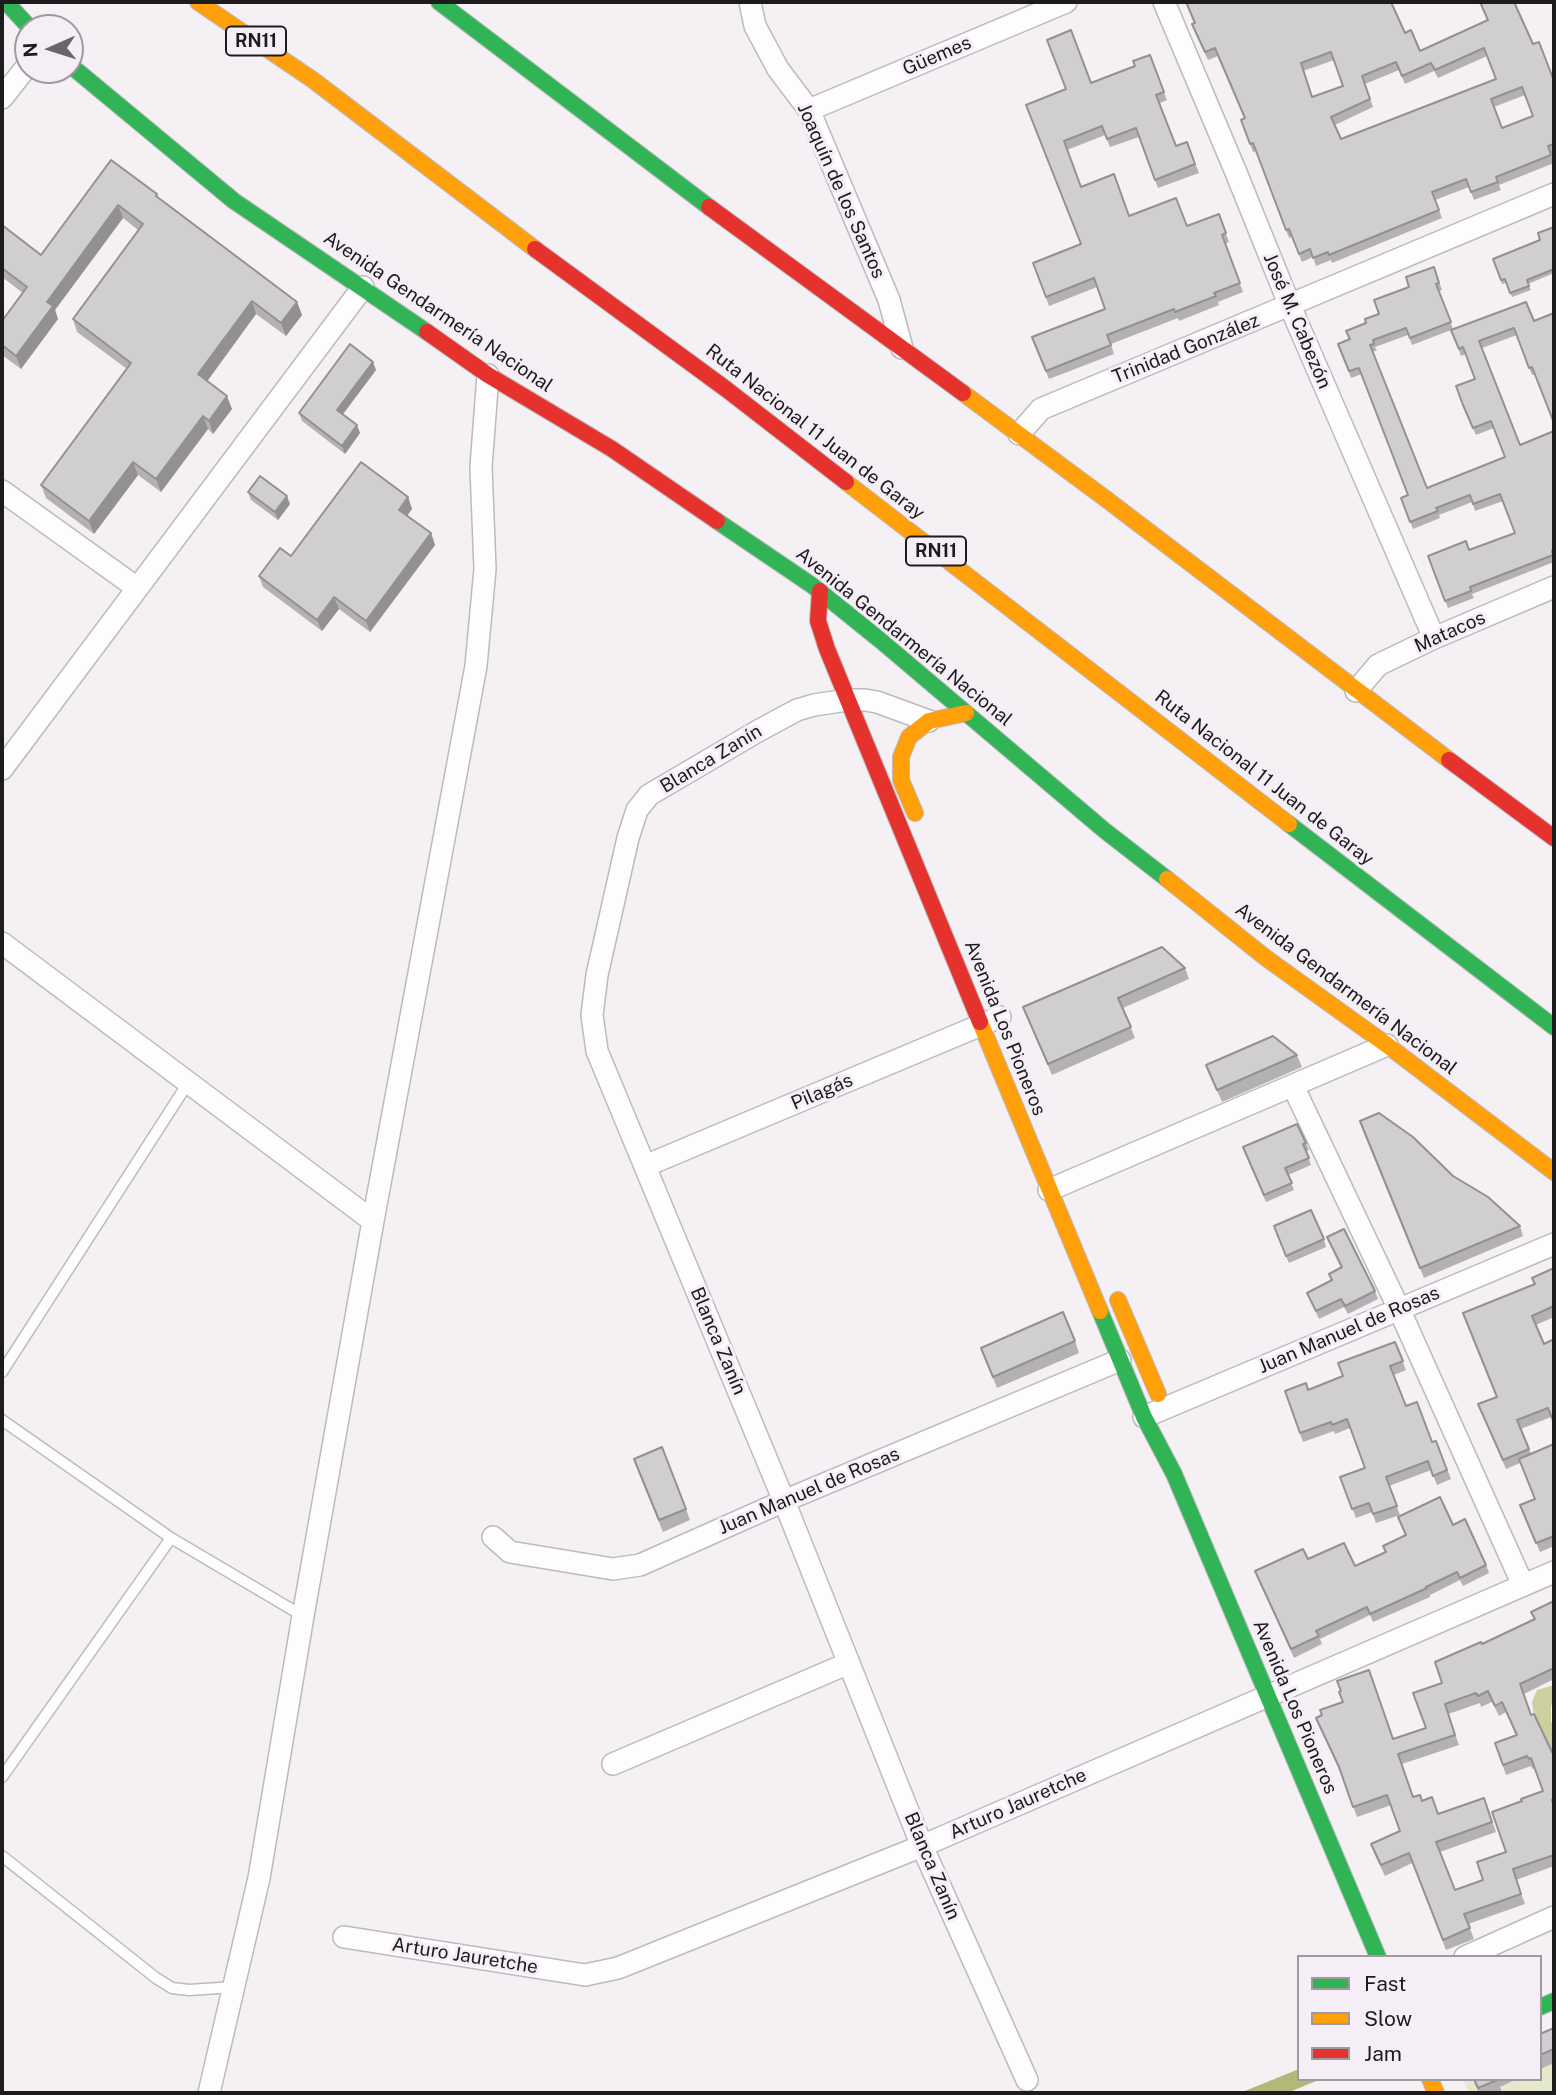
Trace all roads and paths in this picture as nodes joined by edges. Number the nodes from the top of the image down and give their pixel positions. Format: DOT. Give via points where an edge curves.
graph roads {
  1 [pos="198,2"];
  2 [pos="750,2"];
  3 [pos="1066,2"];
  4 [pos="1164,2"];
  5 [pos="442,3"];
  6 [pos="269,30"];
  7 [pos="84,77"];
  8 [pos="313,80"];
  9 [pos="14,83"];
  10 [pos="2,98"];
  11 [pos="808,110"];
  12 [pos="1554,194"];
  13 [pos="363,287"];
  14 [pos="1290,306"];
  15 [pos="902,348"];
  16 [pos="488,375"];
  17 [pos="1019,434"];
  18 [pos="2,491"];
  19 [pos="1554,587"];
  20 [pos="137,588"];
  21 [pos="820,591"];
  22 [pos="1434,638"];
  23 [pos="1356,691"];
  24 [pos="848,700"];
  25 [pos="966,713"];
  26 [pos="929,721"];
  27 [pos="2,769"];
  28 [pos="922,830"];
  29 [pos="1554,838"];
  30 [pos="2,943"];
  31 [pos="995,1019"];
  32 [pos="1554,1027"];
  33 [pos="1387,1045"];
  34 [pos="188,1083"];
  35 [pos="1293,1086"];
  36 [pos="645,1166"];
  37 [pos="1554,1172"];
  38 [pos="1064,1184"];
  39 [pos="373,1221"];
  40 [pos="1554,1244"];
  41 [pos="1111,1283"];
  42 [pos="1399,1310"];
  43 [pos="1120,1360"];
  44 [pos="2,1372"];
  45 [pos="1154,1413"];
  46 [pos="2,1420"];
  47 [pos="784,1501"];
  48 [pos="494,1537"];
  49 [pos="171,1538"];
  50 [pos="1554,1572"];
  51 [pos="1523,1585"];
  52 [pos="303,1616"];
  53 [pos="849,1664"];
  54 [pos="1267,1695"];
  55 [pos="613,1764"];
  56 [pos="2,1777"];
  57 [pos="922,1846"];
  58 [pos="2,1856"];
  59 [pos="1554,1917"];
  60 [pos="344,1937"];
  61 [pos="1377,1955"];
  62 [pos="1469,1955"];
  63 [pos="234,1987"];
  64 [pos="1027,2080"];
  65 [pos="209,2093"];
  1 -- 8 [label="main road, Ruta Nacional 11 Juan de Garay / RN11"];
  2 -- 11 [label="street, Joaquín de los Santos" via="755,26 778,69"];
  3 -- 11 [label="street, Güemes"];
  4 -- 14 [label="street, José M. Cabezón"];
  5 -- 15 [label="main road"];
  6 -- 8 [label="main road, Ruta Nacional 11 Juan de Garay / RN11"];
  7 -- 13 [label="main road, Avenida Gendarmería Nacional" via="234,201"];
  8 -- 32 [label="main road, Ruta Nacional 11 Juan de Garay / RN11" via="726,389"];
  9 -- 10 [label="street"];
  11 -- 15 [label="street, Joaquín de los Santos" via="889,300"];
  12 -- 14 [label="street, Trinidad González"];
  13 -- 16 [label="main road, Avenida Gendarmería Nacional"];
  13 -- 20 [label="street"];
  14 -- 17 [label="street, Trinidad González" via="1041,409"];
  14 -- 22 [label="street, José M. Cabezón"];
  15 -- 17 [label="main road"];
  16 -- 21 [label="main road, Avenida Gendarmería Nacional" via="612,449"];
  16 -- 39 [label="street" via="481,467 485,569 476,666"];
  17 -- 23 [label="main road"];
  18 -- 20 [label="street"];
  19 -- 22 [label="street, Matacos"];
  20 -- 27 [label="street"];
  21 -- 24 [label="main road, Avenida Los Pioneros" via="818,621"];
  21 -- 25 [label="main road, Avenida Gendarmería Nacional"];
  22 -- 23 [label="street, Matacos" via="1378,665"];
  23 -- 29 [label="main road"];
  24 -- 26 [label="street, Blanca Zanín" via="877,702"];
  24 -- 31 [label="main road, Avenida Los Pioneros"];
  24 -- 36 [label="street, Blanca Zanín" via="797,710 758,730 649,795 638,810 597,975 592,1015 597,1051"];
  25 -- 26 [label="main road"];
  25 -- 33 [label="main road, Avenida Gendarmería Nacional" via="1266,958"];
  26 -- 28 [label="main road" via="909,737 901,757 901,780"];
  30 -- 34 [label="street"];
  31 -- 36 [label="street, Pilagás"];
  31 -- 38 [label="main road, Avenida Los Pioneros"];
  33 -- 35 [label="street"];
  33 -- 37 [label="main road, Avenida Gendarmería Nacional"];
  34 -- 39 [label="street"];
  34 -- 44 [label="lane"];
  35 -- 38 [label="street"];
  35 -- 42 [label="street"];
  36 -- 47 [label="street, Blanca Zanín"];
  38 -- 43 [label="main road, Avenida Los Pioneros"];
  39 -- 52 [label="street"];
  40 -- 42 [label="street, Juan Manuel de Rosas"];
  41 -- 45 [label="main road, Avenida Los Pioneros"];
  42 -- 45 [label="street, Juan Manuel de Rosas"];
  42 -- 51 [label="street"];
  43 -- 45 [label="main road, Avenida Los Pioneros"];
  43 -- 47 [label="street, Juan Manuel de Rosas"];
  45 -- 54 [label="main road, Avenida Los Pioneros" via="1174,1474"];
  46 -- 49 [label="lane"];
  47 -- 48 [label="street, Juan Manuel de Rosas" via="640,1565 614,1569 510,1552"];
  47 -- 53 [label="street, Blanca Zanín"];
  49 -- 52 [label="lane"];
  49 -- 56 [label="lane"];
  50 -- 51 [label="street, Arturo Jauretche"];
  51 -- 54 [label="street, Arturo Jauretche"];
  52 -- 63 [label="street" via="259,1878"];
  53 -- 55 [label="street"];
  53 -- 57 [label="street, Blanca Zanín"];
  54 -- 57 [label="street, Arturo Jauretche"];
  54 -- 61 [label="main road, Avenida Los Pioneros"];
  57 -- 60 [label="street, Arturo Jauretche" via="618,1968 585,1975"];
  57 -- 64 [label="street, Blanca Zanín"];
  58 -- 63 [label="lane" via="156,1978 189,1990"];
  59 -- 62 [label="street"];
  63 -- 65 [label="street"];
}
